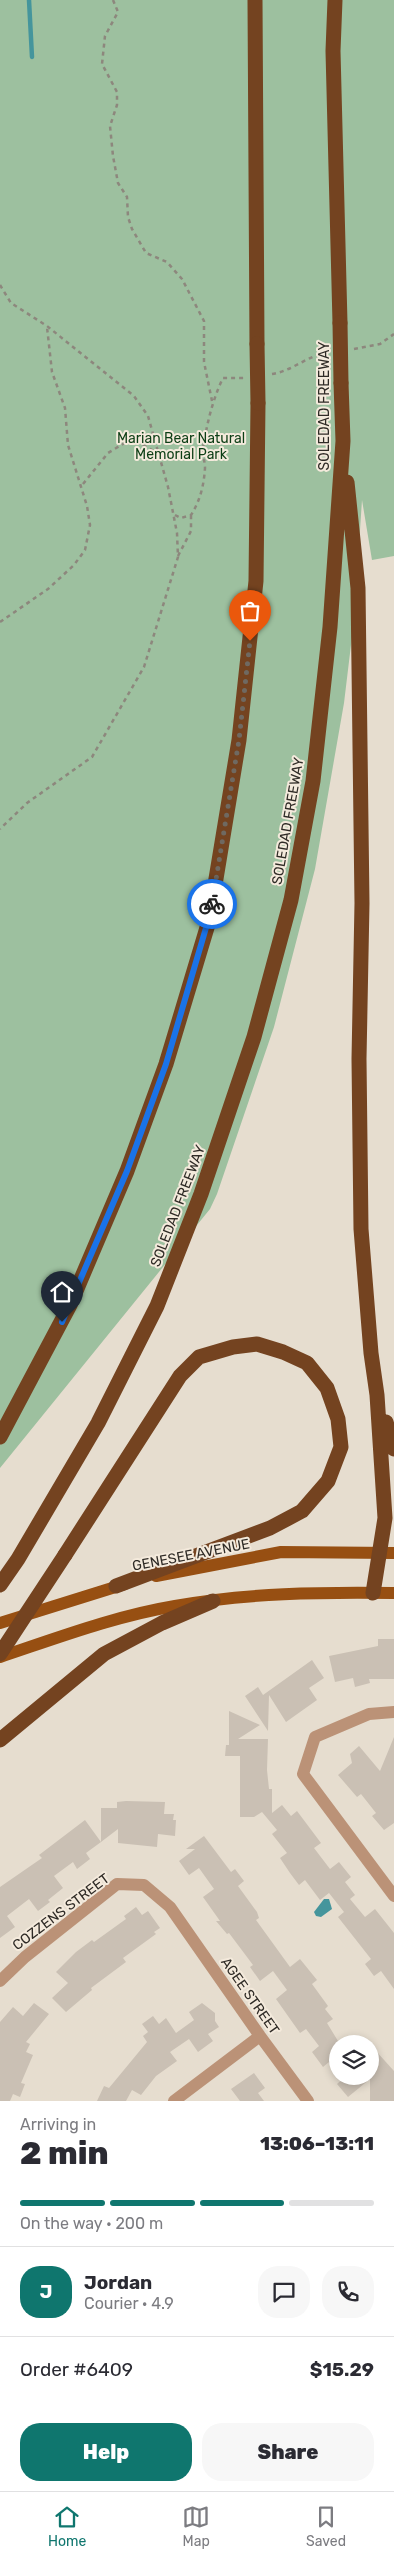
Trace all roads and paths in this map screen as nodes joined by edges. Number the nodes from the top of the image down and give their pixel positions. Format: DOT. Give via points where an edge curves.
graph roads {
  1 [pos="113,0"];
  2 [pos="255,0"];
  3 [pos="335,0"];
  4 [pos="0,285"];
  5 [pos="47,326"];
  6 [pos="236,379"];
  7 [pos="212,401"];
  8 [pos="343,440"];
  9 [pos="157,453"];
  10 [pos="82,484"];
  11 [pos="174,514"];
  12 [pos="191,515"];
  13 [pos="178,557"];
  14 [pos="0,622"];
  15 [pos="0,829"];
  16 [pos="377,1395"];
  17 [pos="0,1437"];
  18 [pos="394,1449"];
  19 [pos="387,1553"];
  20 [pos="0,1585"];
  21 [pos="116,1586"];
  22 [pos="374,1593"];
  23 [pos="394,1594"];
  24 [pos="212,1601"];
  25 [pos="0,1623"];
  26 [pos="0,1656"];
  27 [pos="394,1712"];
  28 [pos="0,1740"];
  29 [pos="394,1896"];
  30 [pos="170,1907"];
  31 [pos="0,1981"];
  32 [pos="260,2036"];
  33 [pos="174,2101"];
  34 [pos="308,2101"];
  1 -- 7 [label="path" via="118,12 105,36 102,64 117,92 117,105 110,126 118,183 127,197 132,229 146,253 167,262 177,273 204,321 204,362"];
  2 -- 17 [label="highway, bridge" via="256,581 239,740 208,921 166,1064 127,1171 70,1305"];
  3 -- 8 [label="highway, SOLEDAD FREEWAY, bridge" via="333,51"];
  4 -- 5 [label="path" via="11,302"];
  5 -- 9 [label="path" via="134,396 148,416"];
  5 -- 14 [label="path" via="52,372 65,408 68,445 90,525 85,550 74,565 48,589"];
  6 -- 7 [label="path" via="223,378"];
  7 -- 12 [label="path" via="203,450 205,466 199,503"];
  8 -- 16 [label="highway" via="358,588 362,903 359,1059 361,1229"];
  8 -- 20 [label="highway, SOLEDAD FREEWAY" via="330,627 313,781 291,900 254,1037 202,1194 156,1306 98,1424"];
  9 -- 10 [label="path" via="131,438 108,453"];
  9 -- 11 [label="path"];
  11 -- 12 [label="path" via="181,518"];
  11 -- 13 [label="path"];
  12 -- 13 [label="path" via="191,531"];
  13 -- 15 [label="path" via="144,667 92,757 27,803"];
  16 -- 18 [label="highway"];
  16 -- 19 [label="highway"];
  19 -- 21 [label="main road, GENESEE AVENUE" via="281,1552"];
  19 -- 22 [label="highway"];
  21 -- 25 [label="main road, GENESEE AVENUE"];
  21 -- 26 [label="highway, bridge" via="270,1528 302,1511 328,1481 341,1447 338,1419 327,1388 307,1363 257,1344 199,1357 169,1392"];
  22 -- 23 [label="main road"];
  22 -- 24 [label="main road" via="334,1592"];
  24 -- 26 [label="main road" via="174,1606 104,1623"];
  24 -- 28 [label="highway" via="104,1654"];
  27 -- 29 [label="street" via="369,1714 315,1737 302,1774"];
  30 -- 31 [label="street, COZZENS STREET" via="144,1885 117,1884 25,1957"];
  30 -- 32 [label="street, AGEE STREET"];
  32 -- 33 [label="street"];
  32 -- 34 [label="street, AGEE STREET"];
}
